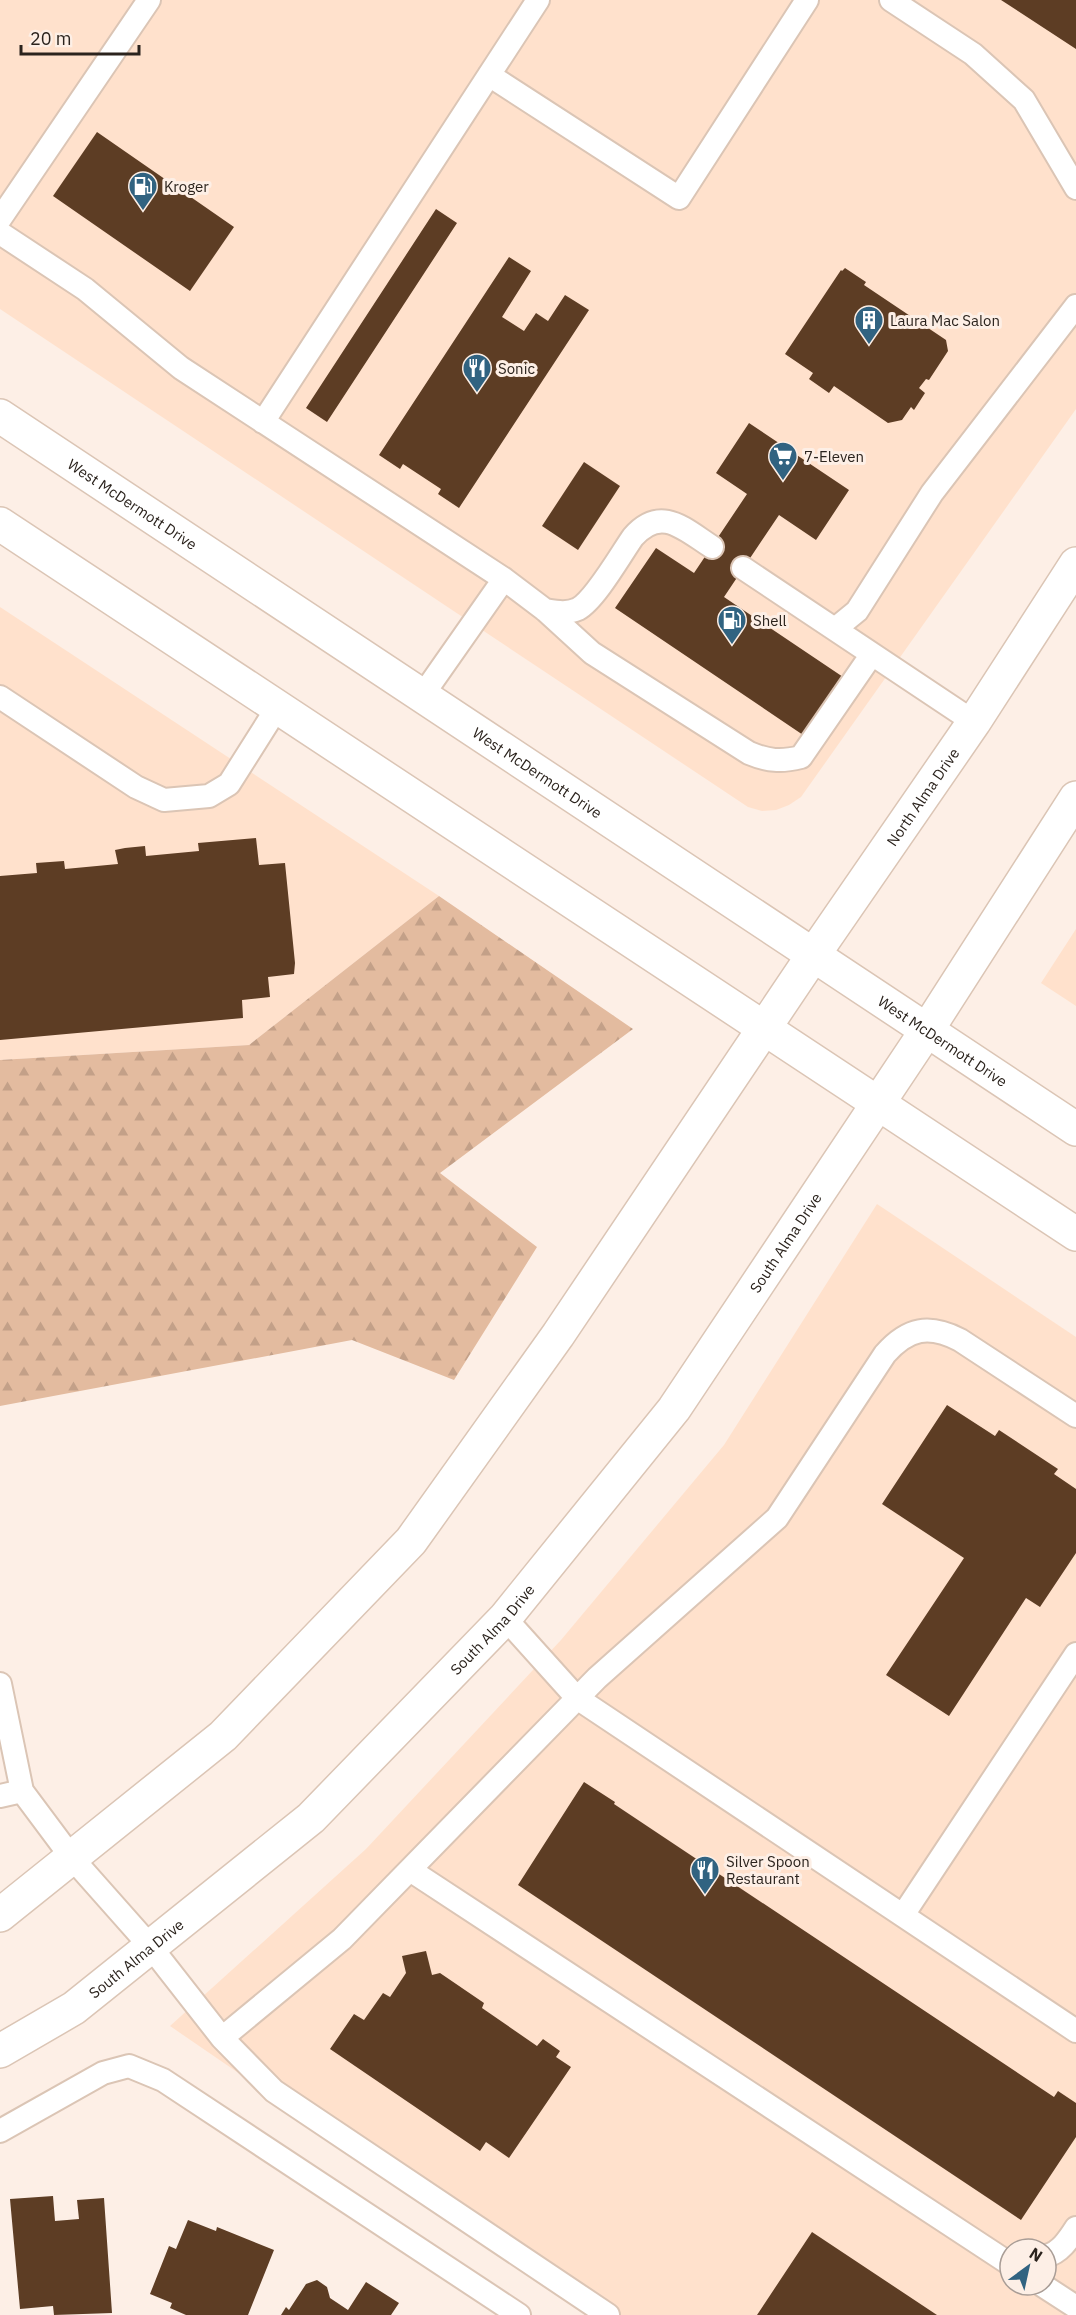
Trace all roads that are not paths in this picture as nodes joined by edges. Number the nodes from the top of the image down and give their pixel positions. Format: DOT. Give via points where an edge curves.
graph roads {
  1 [pos="149,0"];
  2 [pos="538,0"];
  3 [pos="807,0"];
  4 [pos="891,0"];
  5 [pos="489,75"];
  6 [pos="1076,188"];
  7 [pos="0,219"];
  8 [pos="0,233"];
  9 [pos="1076,306"];
  10 [pos="0,416"];
  11 [pos="263,422"];
  12 [pos="0,524"];
  13 [pos="712,547"];
  14 [pos="1076,564"];
  15 [pos="743,568"];
  16 [pos="504,579"];
  17 [pos="545,610"];
  18 [pos="835,629"];
  19 [pos="872,654"];
  20 [pos="422,696"];
  21 [pos="0,697"];
  22 [pos="277,708"];
  23 [pos="974,722"];
  24 [pos="1076,798"];
  25 [pos="814,954"];
  26 [pos="765,1029"];
  27 [pos="927,1030"];
  28 [pos="878,1104"];
  29 [pos="1076,1129"];
  30 [pos="1076,1234"];
  31 [pos="1076,1416"];
  32 [pos="505,1618"];
  33 [pos="1076,1654"];
  34 [pos="0,1684"];
  35 [pos="577,1698"];
  36 [pos="22,1791"];
  37 [pos="0,1796"];
  38 [pos="72,1858"];
  39 [pos="410,1870"];
  40 [pos="0,1915"];
  41 [pos="903,1915"];
  42 [pos="150,1946"];
  43 [pos="1076,2031"];
  44 [pos="222,2038"];
  45 [pos="0,2051"];
  46 [pos="0,2131"];
  47 [pos="1076,2228"];
  48 [pos="1058,2249"];
  49 [pos="998,2253"];
  50 [pos="1058,2295"];
  51 [pos="1076,2307"];
  52 [pos="519,2315"];
  53 [pos="608,2315"];
  1 -- 7 [label="lane"];
  2 -- 5 [label="lane"];
  3 -- 5 [label="lane" via="679,198"];
  4 -- 6 [label="lane" via="973,54 1024,100"];
  5 -- 11 [label="lane"];
  8 -- 11 [label="lane" via="86,289 181,368"];
  9 -- 18 [label="lane" via="932,493 857,611"];
  10 -- 20 [label="main road, West McDermott Drive"];
  11 -- 16 [label="lane"];
  12 -- 22 [label="main road"];
  13 -- 17 [label="lane" via="675,523 652,522 633,537 588,601 564,613"];
  14 -- 23 [label="main road, North Alma Drive"];
  15 -- 18 [label="lane"];
  16 -- 17 [label="lane"];
  16 -- 20 [label="lane"];
  17 -- 19 [label="lane" via="592,652 749,753 766,760 783,762 801,757"];
  18 -- 19 [label="lane"];
  19 -- 23 [label="lane"];
  20 -- 25 [label="main road, West McDermott Drive"];
  21 -- 22 [label="lane" via="136,787 164,800 209,796 229,784"];
  22 -- 26 [label="main road"];
  23 -- 25 [label="main road, North Alma Drive"];
  24 -- 27 [label="main road"];
  25 -- 26 [label="main road, North Alma Drive"];
  25 -- 27 [label="main road, West McDermott Drive"];
  26 -- 28 [label="main road"];
  26 -- 38 [label="main road" via="558,1335 411,1541 223,1736"];
  27 -- 28 [label="main road"];
  27 -- 29 [label="main road, West McDermott Drive"];
  28 -- 30 [label="main road"];
  28 -- 32 [label="main road, South Alma Drive" via="674,1409"];
  31 -- 35 [label="lane" via="945,1332 911,1332 885,1354 777,1518"];
  32 -- 35 [label="lane"];
  32 -- 42 [label="main road, South Alma Drive" via="311,1818"];
  33 -- 41 [label="lane"];
  34 -- 36 [label="lane"];
  35 -- 39 [label="lane"];
  35 -- 41 [label="lane"];
  36 -- 37 [label="lane"];
  36 -- 38 [label="lane"];
  38 -- 40 [label="main road"];
  38 -- 42 [label="lane"];
  39 -- 44 [label="lane" via="342,1939"];
  39 -- 49 [label="lane"];
  41 -- 43 [label="lane"];
  42 -- 44 [label="lane"];
  42 -- 45 [label="main road, South Alma Drive" via="74,2008"];
  44 -- 53 [label="lane" via="274,2091"];
  46 -- 52 [label="lane" via="103,2073 129,2066 163,2080"];
  47 -- 48 [label="lane"];
  50 -- 51 [label="lane"];
}
